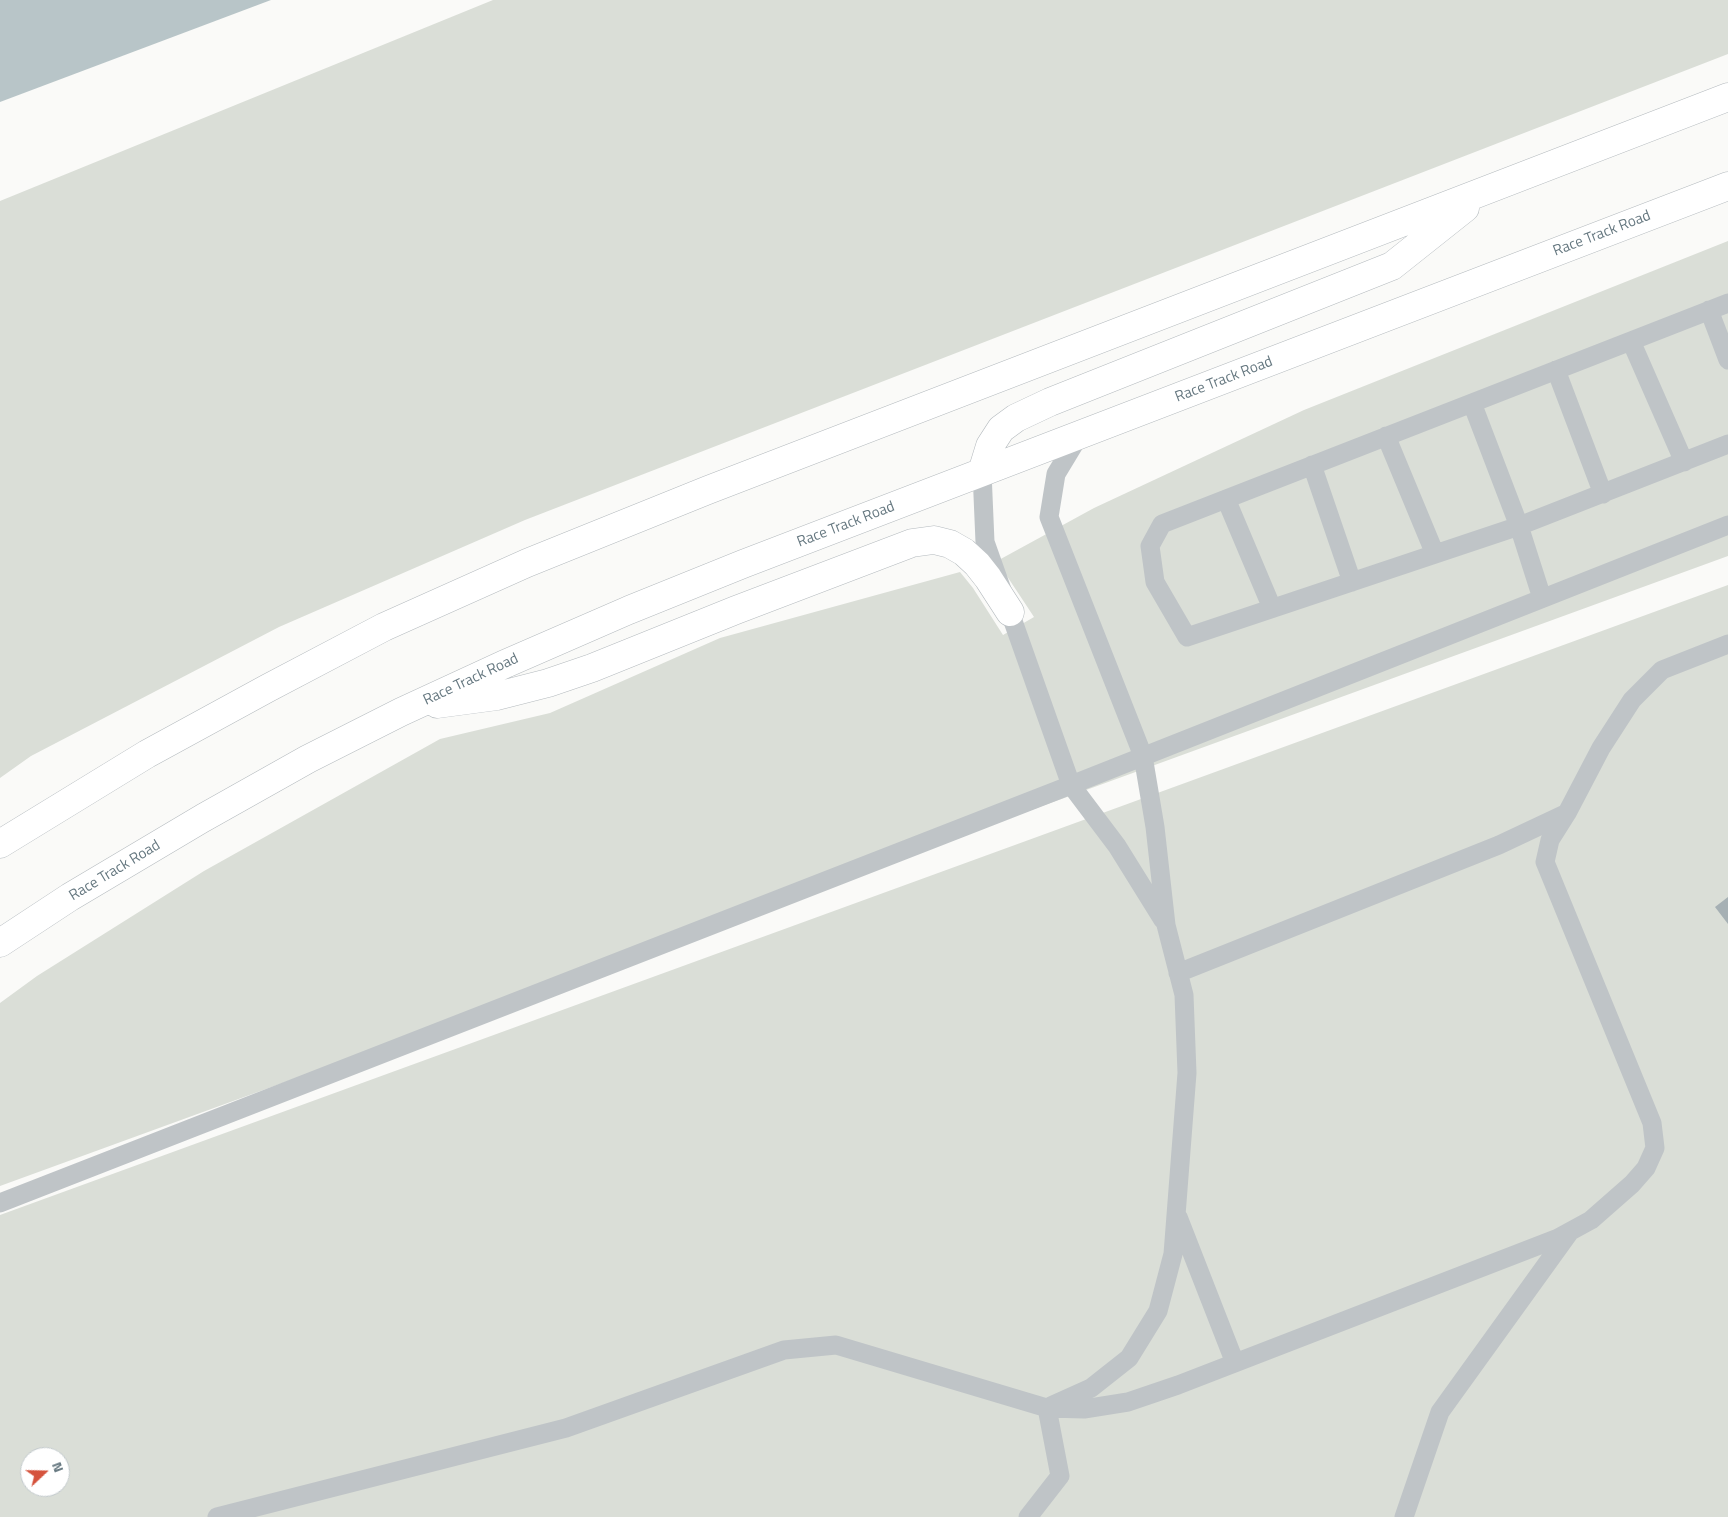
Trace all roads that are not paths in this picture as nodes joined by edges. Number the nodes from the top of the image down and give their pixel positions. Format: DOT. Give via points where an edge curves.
graph roads {
  1 [pos="1728,98"];
  2 [pos="1728,186"];
  3 [pos="1486,192"];
  4 [pos="1728,303"];
  5 [pos="1709,310"];
  6 [pos="1631,341"];
  7 [pos="1728,360"];
  8 [pos="1556,370"];
  9 [pos="1472,403"];
  10 [pos="1079,436"];
  11 [pos="1386,436"];
  12 [pos="1728,444"];
  13 [pos="1684,462"];
  14 [pos="1312,465"];
  15 [pos="982,472"];
  16 [pos="1603,494"];
  17 [pos="1226,499"];
  18 [pos="1728,525"];
  19 [pos="1519,526"];
  20 [pos="1435,554"];
  21 [pos="1352,582"];
  22 [pos="1542,598"];
  23 [pos="1272,608"];
  24 [pos="1010,612"];
  25 [pos="1728,644"];
  26 [pos="411,708"];
  27 [pos="1143,756"];
  28 [pos="1071,785"];
  29 [pos="1567,813"];
  30 [pos="0,844"];
  31 [pos="1166,925"];
  32 [pos="0,943"];
  33 [pos="1178,972"];
  34 [pos="0,1203"];
  35 [pos="1176,1211"];
  36 [pos="1570,1232"];
  37 [pos="1235,1364"];
  38 [pos="1047,1408"];
  39 [pos="217,1517"];
  40 [pos="1028,1517"];
  41 [pos="1404,1517"];
  1 -- 3 [label="main road"];
  2 -- 10 [label="main road, Race Track Road"];
  3 -- 15 [label="main road" via="1392,266 1016,418 1001,429 990,446"];
  3 -- 30 [label="main road" via="717,486 527,563 384,627 268,688 147,754"];
  4 -- 5 [label="lane"];
  5 -- 6 [label="lane"];
  5 -- 7 [label="lane"];
  6 -- 8 [label="lane"];
  6 -- 13 [label="lane"];
  8 -- 9 [label="lane"];
  8 -- 16 [label="lane"];
  9 -- 11 [label="lane"];
  9 -- 19 [label="lane"];
  10 -- 15 [label="main road, Race Track Road"];
  10 -- 27 [label="lane" via="1056,474 1049,517"];
  11 -- 14 [label="lane"];
  11 -- 20 [label="lane"];
  12 -- 13 [label="lane"];
  13 -- 16 [label="lane"];
  14 -- 17 [label="lane"];
  14 -- 21 [label="lane"];
  15 -- 24 [label="lane" via="985,542"];
  15 -- 26 [label="main road, Race Track Road" via="638,607"];
  16 -- 19 [label="lane"];
  17 -- 23 [label="lane"];
  17 -- 23 [label="lane" via="1162,524 1150,546 1154,582 1187,637"];
  18 -- 22 [label="lane"];
  19 -- 20 [label="lane"];
  19 -- 22 [label="lane"];
  20 -- 21 [label="lane"];
  21 -- 23 [label="lane"];
  22 -- 27 [label="lane"];
  24 -- 26 [label="main road" via="988,578 964,552 934,540 912,542 548,683 497,696"];
  24 -- 28 [label="lane"];
  25 -- 29 [label="lane" via="1662,670 1632,700"];
  26 -- 32 [label="main road, Race Track Road" via="308,759 204,818 70,896"];
  27 -- 28 [label="lane"];
  27 -- 31 [label="lane"];
  28 -- 31 [label="lane" via="1117,846"];
  28 -- 34 [label="lane"];
  29 -- 33 [label="lane" via="1499,846"];
  29 -- 36 [label="lane" via="1550,840 1545,862 1652,1123 1655,1148 1646,1168 1632,1184 1591,1220"];
  31 -- 33 [label="lane"];
  33 -- 35 [label="lane" via="1184,994 1187,1073"];
  35 -- 37 [label="lane"];
  35 -- 38 [label="lane" via="1173,1254 1158,1311 1129,1358 1091,1388"];
  36 -- 37 [label="lane"];
  36 -- 41 [label="lane" via="1440,1412"];
  37 -- 38 [label="lane" via="1128,1402 1084,1409"];
  38 -- 39 [label="lane" via="836,1345 784,1350 566,1428"];
  38 -- 40 [label="lane" via="1060,1476"];
}
